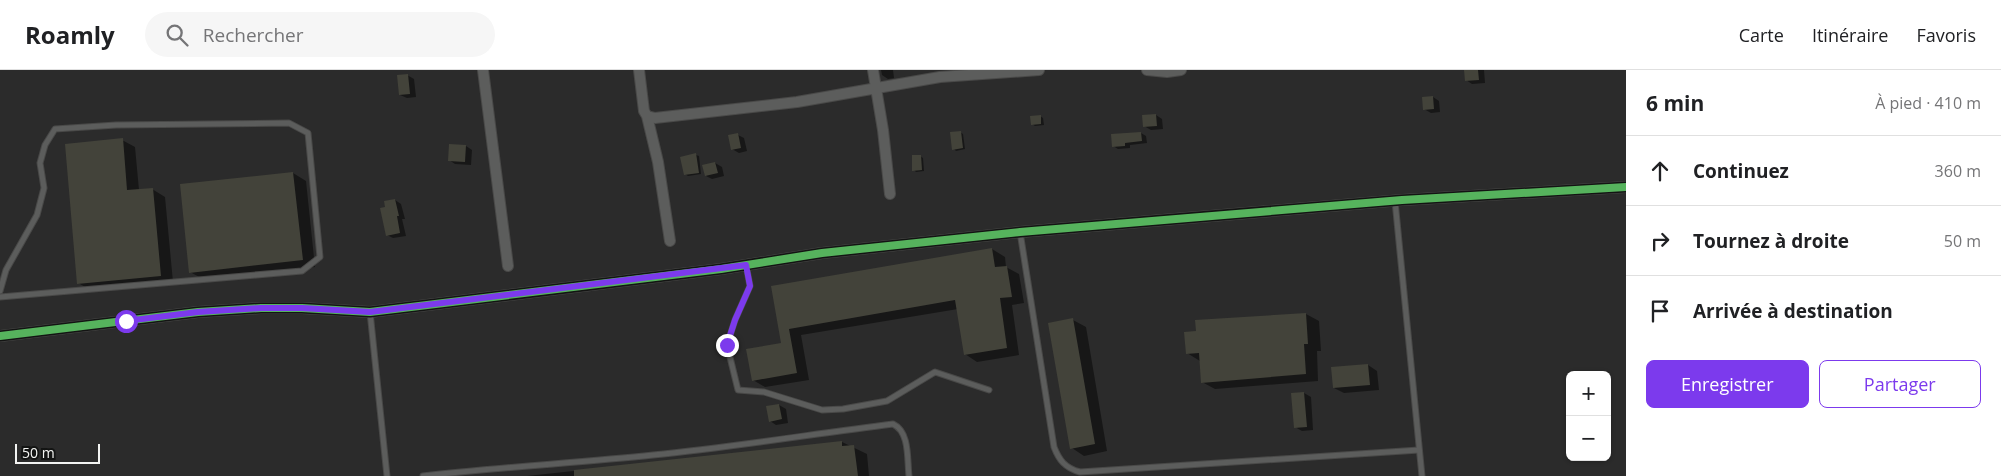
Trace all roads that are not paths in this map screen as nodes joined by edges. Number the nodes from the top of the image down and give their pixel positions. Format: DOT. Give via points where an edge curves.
graph roads {
  1 [pos="483,70"];
  2 [pos="639,70"];
  3 [pos="873,70"];
  4 [pos="1039,70"];
  5 [pos="1146,70"];
  6 [pos="1180,70"];
  7 [pos="877,88"];
  8 [pos="647,116"];
  9 [pos="1626,187"];
  10 [pos="890,194"];
  11 [pos="1394,201"];
  12 [pos="1020,232"];
  13 [pos="670,241"];
  14 [pos="746,265"];
  15 [pos="508,266"];
  16 [pos="0,291"];
  17 [pos="0,297"];
  18 [pos="370,312"];
  19 [pos="0,336"];
  20 [pos="989,390"];
  21 [pos="1419,450"];
  22 [pos="387,476"];
  23 [pos="423,476"];
  24 [pos="909,476"];
  25 [pos="1422,476"];
  1 -- 15 [label="street"];
  2 -- 8 [label="street"];
  3 -- 7 [label="street"];
  4 -- 7 [label="street" via="940,77"];
  5 -- 6 [label="street"];
  7 -- 8 [label="street" via="797,102 655,118"];
  7 -- 10 [label="street"];
  8 -- 13 [label="street"];
  9 -- 11 [label="street"];
  11 -- 12 [label="street"];
  11 -- 21 [label="lane"];
  12 -- 14 [label="street" via="822,253"];
  12 -- 21 [label="lane" via="1054,447 1069,468 1080,472"];
  14 -- 18 [label="street"];
  14 -- 20 [label="lane" via="750,286 727,345 738,390 764,392 822,410 887,401 935,372"];
  16 -- 17 [label="lane" via="6,270 37,215 44,188 40,163 55,129 289,123 308,133 320,257 302,271"];
  18 -- 19 [label="street" via="243,309"];
  18 -- 22 [label="lane"];
  21 -- 25 [label="lane"];
  23 -- 24 [label="lane" via="662,454 893,424 905,436"];
}
